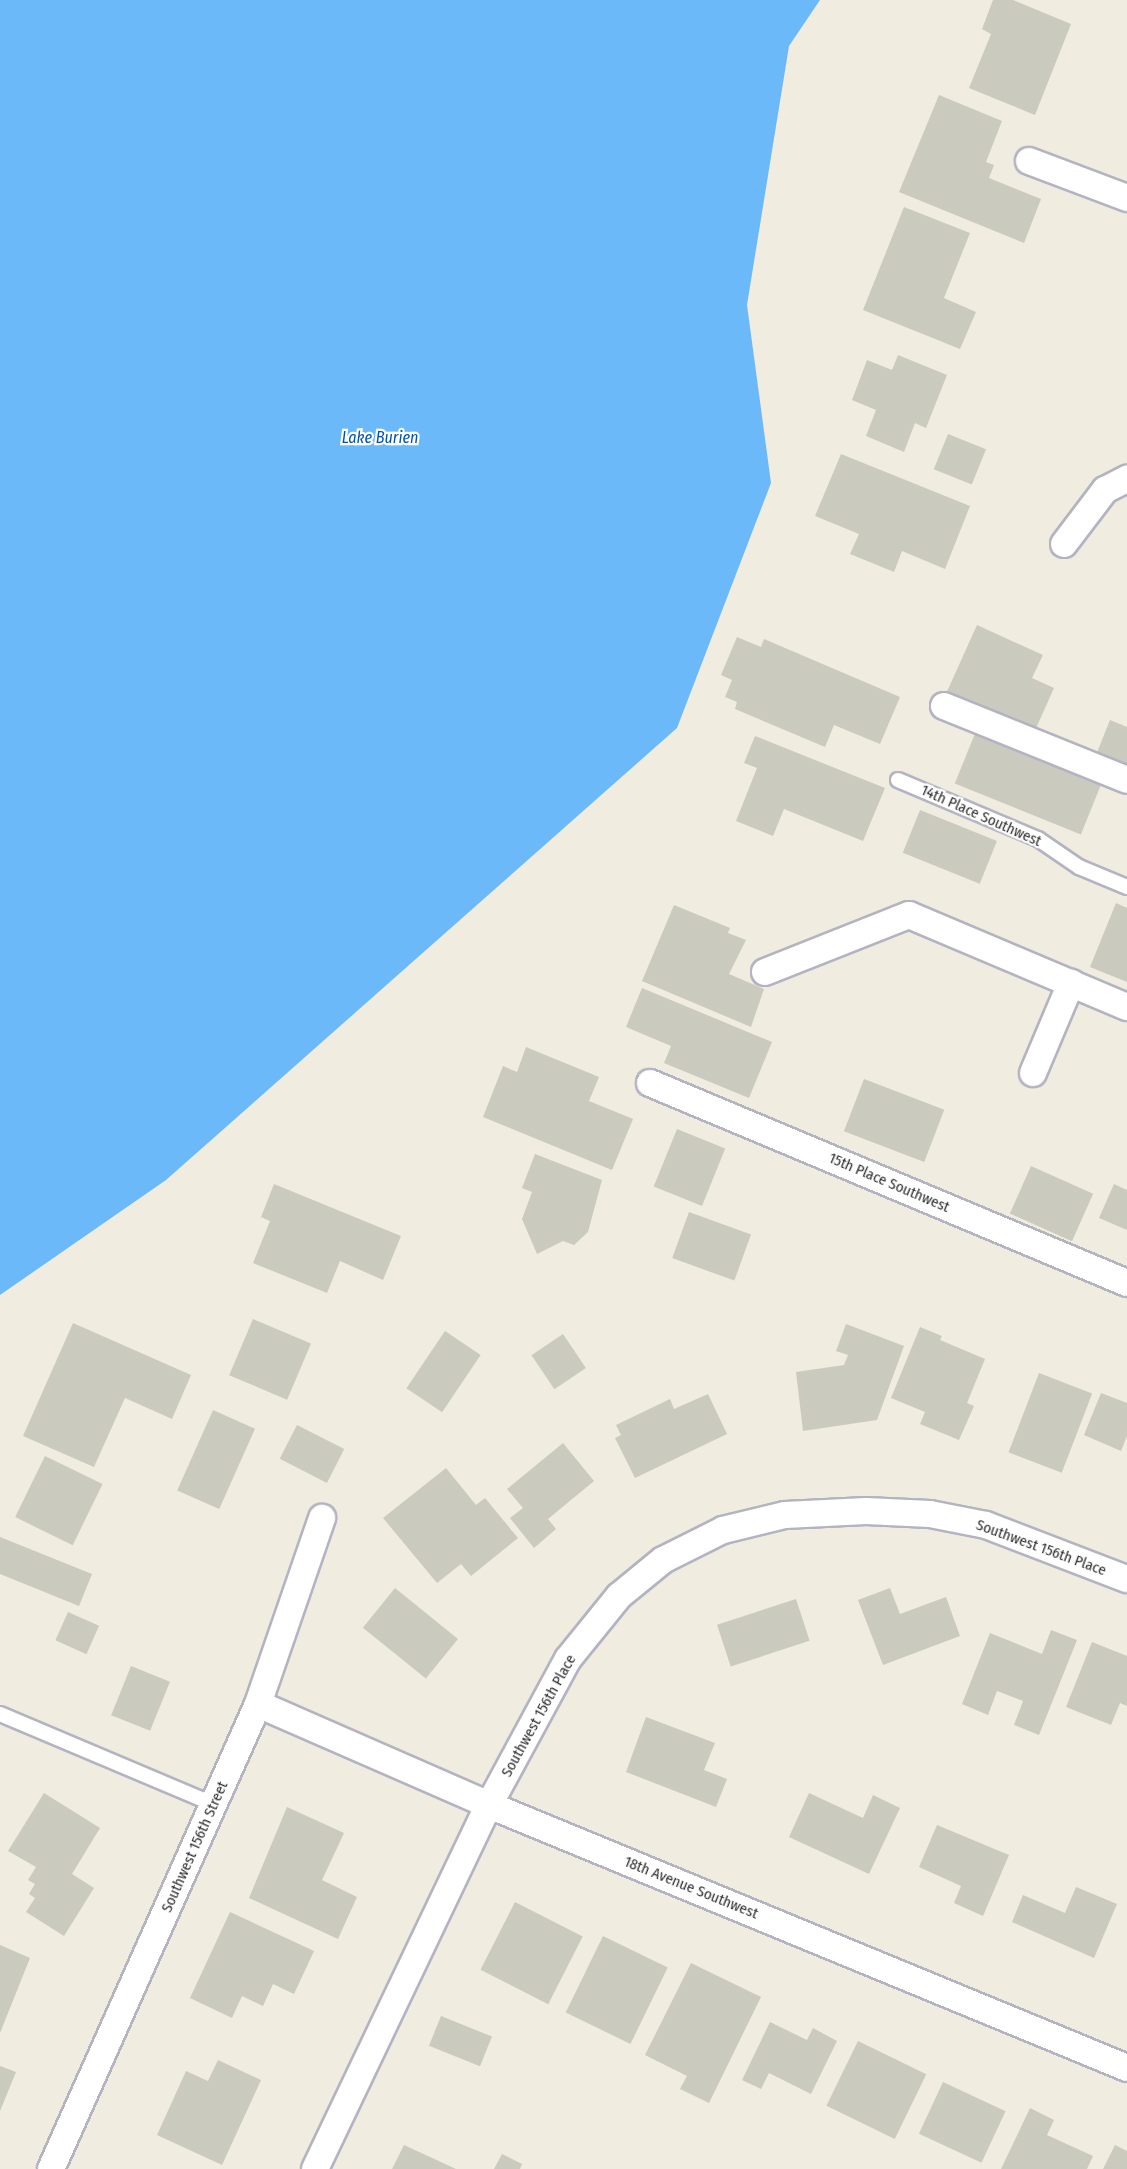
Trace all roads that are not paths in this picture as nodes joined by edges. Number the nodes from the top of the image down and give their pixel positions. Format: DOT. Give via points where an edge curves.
graph roads {
  1 [pos="1029,161"];
  2 [pos="1127,198"];
  3 [pos="1127,479"];
  4 [pos="1064,544"];
  5 [pos="944,706"];
  6 [pos="898,780"];
  7 [pos="1127,780"];
  8 [pos="1127,887"];
  9 [pos="765,972"];
  10 [pos="1071,983"];
  11 [pos="1127,1007"];
  12 [pos="1033,1073"];
  13 [pos="650,1083"];
  14 [pos="1127,1283"];
  15 [pos="322,1518"];
  16 [pos="1127,1579"];
  17 [pos="258,1704"];
  18 [pos="0,1714"];
  19 [pos="213,1804"];
  20 [pos="489,1805"];
  21 [pos="1127,2068"];
  22 [pos="58,2167"];
  23 [pos="315,2169"];
  1 -- 2 [label="street"];
  3 -- 4 [label="street" via="1105,490"];
  5 -- 7 [label="street"];
  6 -- 8 [label="lane, 14th Place Southwest" via="1038,839 1079,867"];
  9 -- 10 [label="street" via="909,915"];
  10 -- 11 [label="street"];
  10 -- 12 [label="street"];
  13 -- 14 [label="street, 15th Place Southwest"];
  15 -- 17 [label="street, Southwest 156th Street"];
  16 -- 20 [label="street, Southwest 156th Place" via="986,1525 930,1514 866,1511 784,1515 723,1530 663,1560 619,1596 568,1659"];
  17 -- 19 [label="street, Southwest 156th Street"];
  17 -- 20 [label="street, 18th Avenue Southwest"];
  18 -- 19 [label="lane"];
  19 -- 22 [label="street, Southwest 156th Street"];
  20 -- 21 [label="street, 18th Avenue Southwest"];
  20 -- 23 [label="street, Southwest 156th Place"];
}
